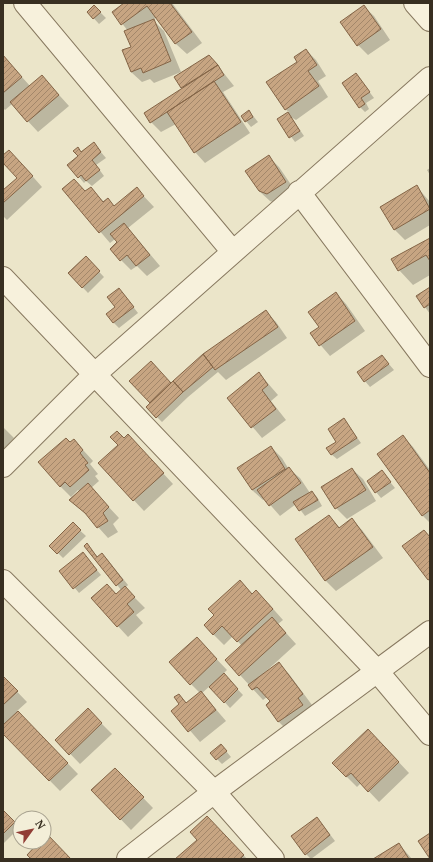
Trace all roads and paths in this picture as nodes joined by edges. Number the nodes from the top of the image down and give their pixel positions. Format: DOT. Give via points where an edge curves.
graph roads {
  1 [pos="25,3"];
  2 [pos="415,3"];
  3 [pos="430,20"];
  4 [pos="430,78"];
  5 [pos="299,192"];
  6 [pos="233,252"];
  7 [pos="3,278"];
  8 [pos="430,366"];
  9 [pos="95,374"];
  10 [pos="3,466"];
  11 [pos="3,581"];
  12 [pos="430,632"];
  13 [pos="377,671"];
  14 [pos="430,734"];
  15 [pos="214,792"];
  16 [pos="128,859"];
  17 [pos="273,859"];
  1 -- 6 [label="street"];
  2 -- 3 [label="street"];
  4 -- 5 [label="street"];
  5 -- 6 [label="street"];
  5 -- 8 [label="street"];
  6 -- 9 [label="street"];
  7 -- 9 [label="street"];
  9 -- 10 [label="street"];
  9 -- 13 [label="street"];
  11 -- 15 [label="street"];
  12 -- 13 [label="street"];
  13 -- 14 [label="street"];
  13 -- 15 [label="street"];
  15 -- 16 [label="street"];
  15 -- 17 [label="street"];
}
